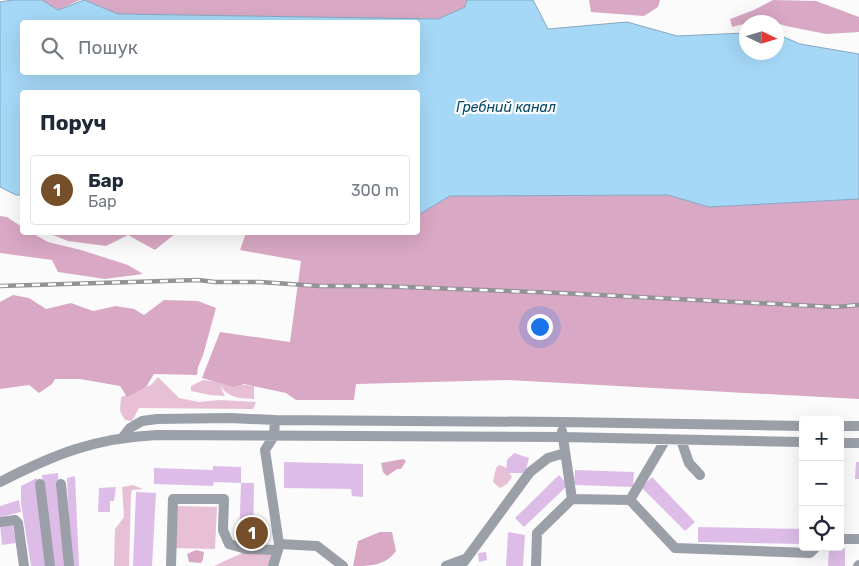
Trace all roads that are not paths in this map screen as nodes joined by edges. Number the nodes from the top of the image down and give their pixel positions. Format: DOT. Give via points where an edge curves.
graph roads {
  1 [pos="274,420"];
  2 [pos="562,422"];
  3 [pos="799,426"];
  4 [pos="844,426"];
  5 [pos="859,426"];
  6 [pos="274,436"];
  7 [pos="562,437"];
  8 [pos="122,438"];
  9 [pos="666,439"];
  10 [pos="681,440"];
  11 [pos="799,442"];
  12 [pos="844,443"];
  13 [pos="859,443"];
  14 [pos="565,453"];
  15 [pos="700,475"];
  16 [pos="0,482"];
  17 [pos="40,484"];
  18 [pos="61,484"];
  19 [pos="572,499"];
  20 [pos="630,500"];
  21 [pos="0,522"];
  22 [pos="844,539"];
  23 [pos="859,539"];
  24 [pos="278,547"];
  25 [pos="812,551"];
  26 [pos="465,564"];
  27 [pos="24,566"];
  28 [pos="50,566"];
  29 [pos="69,566"];
  30 [pos="171,566"];
  31 [pos="273,566"];
  32 [pos="343,566"];
  33 [pos="446,566"];
  34 [pos="536,566"];
  1 -- 2 [label="street"];
  1 -- 6 [label="street"];
  1 -- 8 [label="street" via="157,419 142,421"];
  2 -- 3 [label="street"];
  2 -- 7 [label="street"];
  4 -- 5 [label="street"];
  6 -- 7 [label="street"];
  6 -- 8 [label="street" via="157,435"];
  6 -- 24 [label="street" via="265,450"];
  7 -- 9 [label="street"];
  7 -- 14 [label="street"];
  8 -- 16 [label="street" via="46,459"];
  9 -- 10 [label="street"];
  9 -- 20 [label="street"];
  10 -- 11 [label="street"];
  10 -- 15 [label="street" via="689,463"];
  12 -- 13 [label="street"];
  14 -- 19 [label="street"];
  14 -- 26 [label="street" via="548,458 530,472"];
  17 -- 28 [label="street"];
  18 -- 29 [label="street"];
  19 -- 20 [label="street"];
  19 -- 34 [label="street" via="537,533"];
  20 -- 25 [label="street" via="675,548"];
  21 -- 27 [label="street" via="15,520 18,523"];
  22 -- 23 [label="street"];
  24 -- 30 [label="street" via="246,549 229,544 223,530 224,499 173,499"];
  24 -- 31 [label="street"];
  24 -- 32 [label="street" via="317,546"];
  26 -- 33 [label="street"];
}
